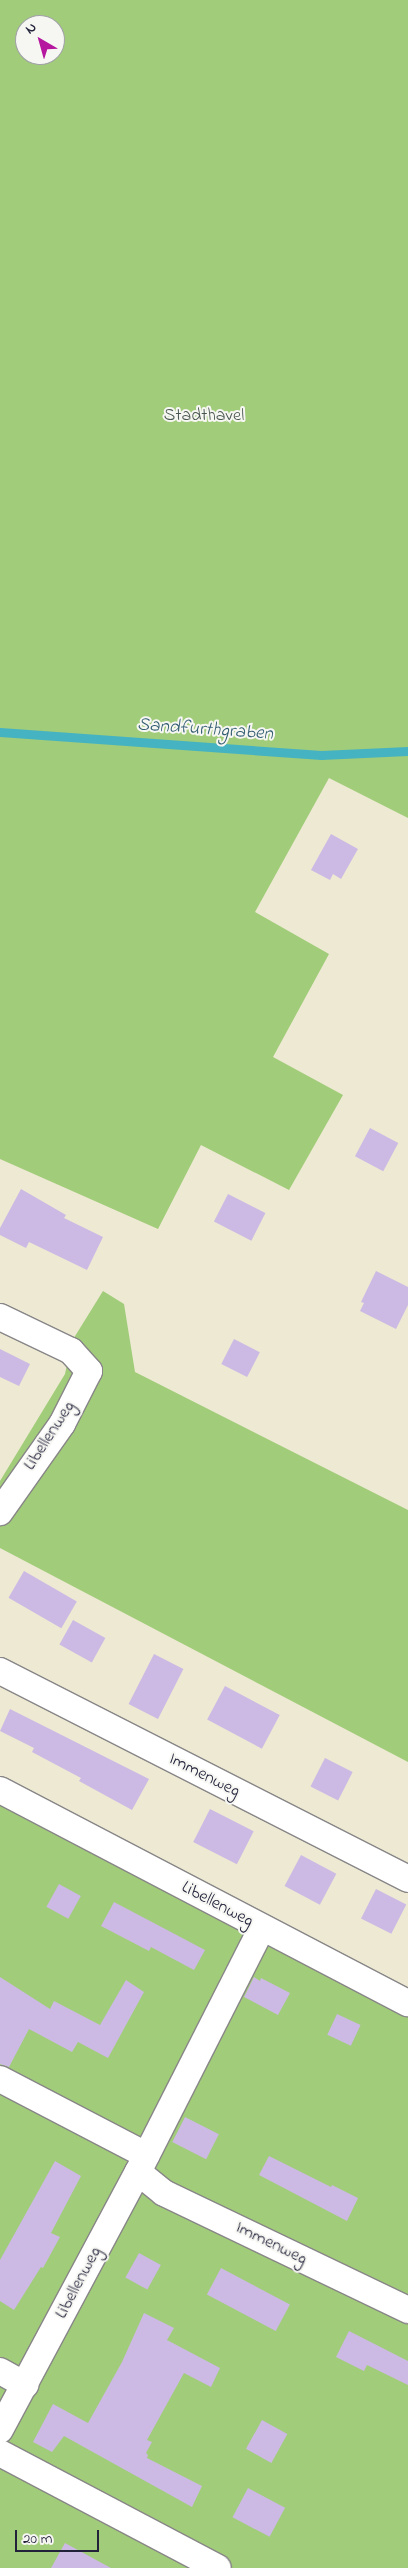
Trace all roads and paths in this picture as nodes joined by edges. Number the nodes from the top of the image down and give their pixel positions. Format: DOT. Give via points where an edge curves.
graph roads {
  1 [pos="0,1317"];
  2 [pos="0,1512"];
  3 [pos="0,1671"];
  4 [pos="0,1790"];
  5 [pos="408,1879"];
  6 [pos="262,1928"];
  7 [pos="408,2003"];
  8 [pos="0,2079"];
  9 [pos="142,2163"];
  10 [pos="408,2310"];
  11 [pos="0,2371"];
  12 [pos="25,2385"];
  13 [pos="0,2430"];
  14 [pos="0,2452"];
  15 [pos="218,2568"];
  1 -- 2 [label="street, Libellenweg" via="71,1351 89,1371 62,1424"];
  3 -- 5 [label="street, Immenweg"];
  4 -- 6 [label="street, Libellenweg"];
  6 -- 7 [label="street"];
  6 -- 9 [label="street, Libellenweg"];
  8 -- 9 [label="street"];
  9 -- 10 [label="street, Immenweg" via="164,2193"];
  9 -- 12 [label="street, Libellenweg"];
  11 -- 12 [label="street"];
  12 -- 13 [label="street, Libellenweg"];
  14 -- 15 [label="street"];
}
